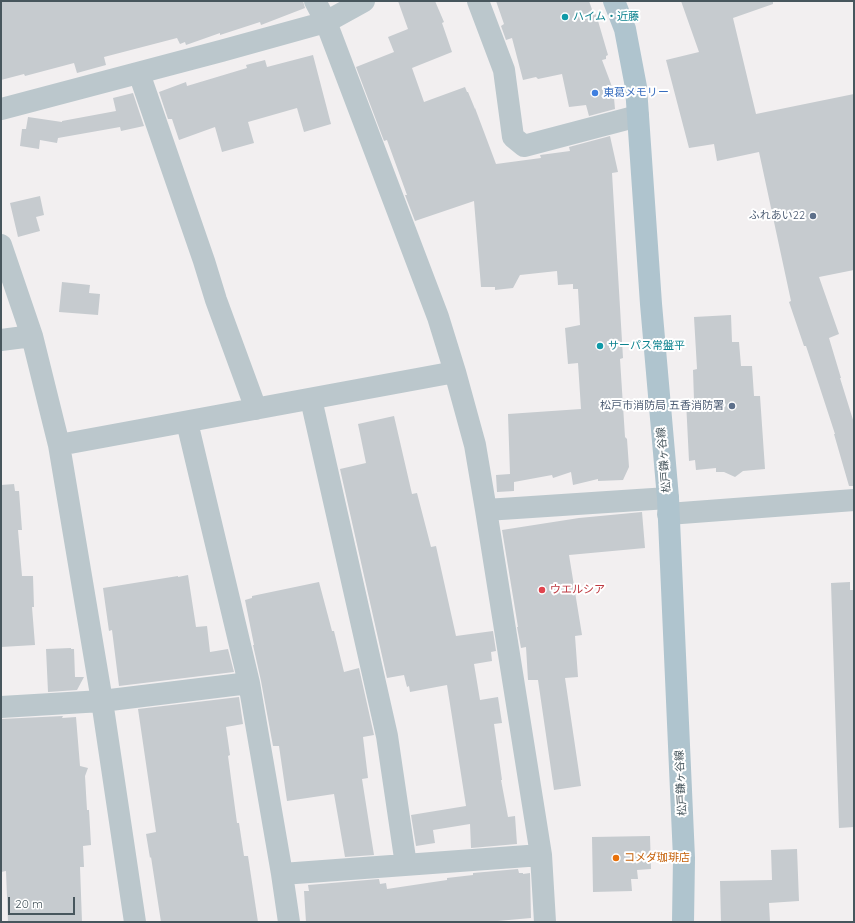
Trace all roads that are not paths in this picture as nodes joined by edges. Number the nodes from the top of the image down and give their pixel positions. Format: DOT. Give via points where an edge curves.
graph roads {
  1 [pos="315,1"];
  2 [pos="364,1"];
  3 [pos="478,1"];
  4 [pos="614,1"];
  5 [pos="326,22"];
  6 [pos="139,72"];
  7 [pos="1,109"];
  8 [pos="638,116"];
  9 [pos="1,246"];
  10 [pos="32,336"];
  11 [pos="1,340"];
  12 [pos="455,372"];
  13 [pos="311,398"];
  14 [pos="256,409"];
  15 [pos="187,422"];
  16 [pos="59,445"];
  17 [pos="854,500"];
  18 [pos="668,506"];
  19 [pos="486,510"];
  20 [pos="248,683"];
  21 [pos="102,702"];
  22 [pos="1,707"];
  23 [pos="541,856"];
  24 [pos="406,865"];
  25 [pos="282,874"];
  26 [pos="135,922"];
  27 [pos="289,922"];
  28 [pos="545,922"];
  29 [pos="683,922"];
  1 -- 5 [label="street"];
  2 -- 5 [label="street"];
  3 -- 8 [label="street" via="504,70 513,137 524,146"];
  4 -- 8 [label="main road, 松戸鎌ヶ谷線" via="625,29 636,87"];
  5 -- 6 [label="street"];
  5 -- 12 [label="street" via="438,316"];
  6 -- 7 [label="street"];
  6 -- 14 [label="street" via="216,300"];
  8 -- 18 [label="main road, 松戸鎌ヶ谷線"];
  9 -- 10 [label="street"];
  10 -- 11 [label="street"];
  10 -- 16 [label="street"];
  12 -- 13 [label="street"];
  12 -- 19 [label="street" via="475,445"];
  13 -- 14 [label="street"];
  13 -- 24 [label="street" via="387,736"];
  14 -- 15 [label="street"];
  15 -- 16 [label="street"];
  15 -- 20 [label="street"];
  16 -- 21 [label="street"];
  17 -- 18 [label="street"];
  18 -- 19 [label="street"];
  18 -- 29 [label="main road, 松戸鎌ヶ谷線" via="684,858"];
  19 -- 23 [label="street"];
  20 -- 21 [label="street"];
  20 -- 25 [label="street"];
  21 -- 22 [label="street"];
  21 -- 26 [label="street"];
  23 -- 24 [label="street"];
  23 -- 28 [label="street"];
  24 -- 25 [label="street"];
  25 -- 27 [label="street"];
}
